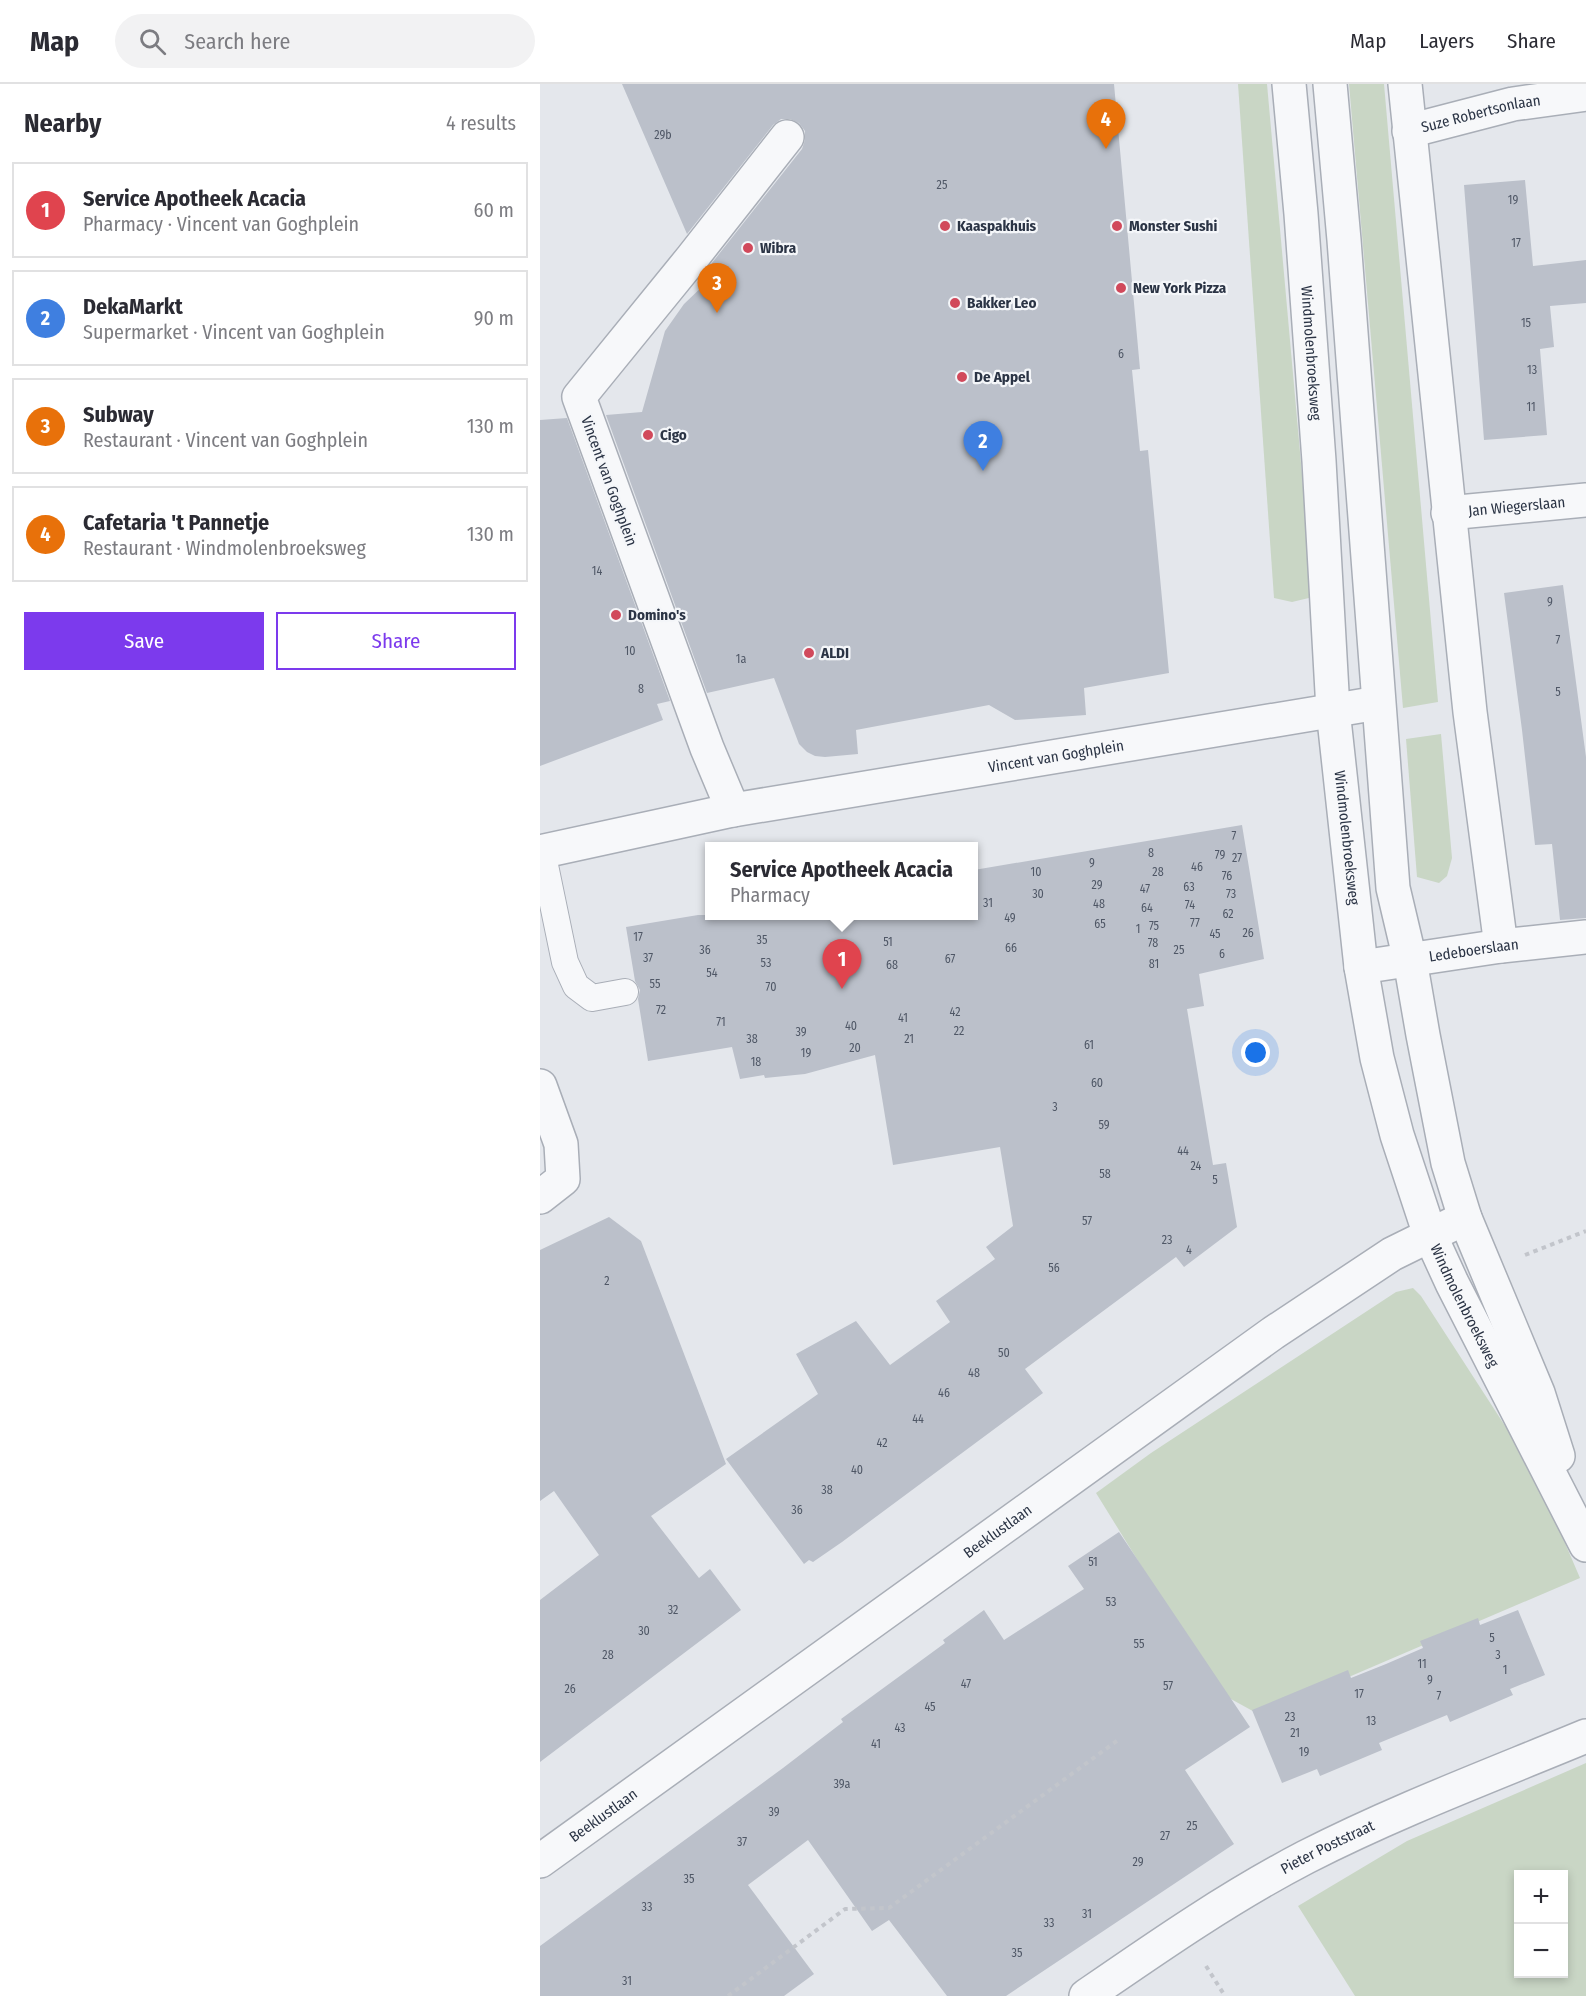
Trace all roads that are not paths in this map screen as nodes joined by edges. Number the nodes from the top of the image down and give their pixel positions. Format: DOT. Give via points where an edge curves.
graph roads {
  1 [pos="1289,84"];
  2 [pos="1330,84"];
  3 [pos="1405,84"];
  4 [pos="1586,94"];
  5 [pos="1410,131"];
  6 [pos="787,137"];
  7 [pos="1586,500"];
  8 [pos="1448,513"];
  9 [pos="1378,703"];
  10 [pos="1334,710"];
  11 [pos="733,810"];
  12 [pos="541,852"];
  13 [pos="1586,937"];
  14 [pos="1501,946"];
  15 [pos="1410,960"];
  16 [pos="1361,967"];
  17 [pos="625,992"];
  18 [pos="540,1086"];
  19 [pos="540,1197"];
  20 [pos="1465,1218"];
  21 [pos="1430,1235"];
  22 [pos="1586,1544"];
  23 [pos="1586,1736"];
  24 [pos="540,1861"];
  25 [pos="1086,1996"];
  1 -- 10 [label="street, Windmolenbroeksweg"];
  2 -- 9 [label="street, Windmolenbroeksweg"];
  3 -- 5 [label="street"];
  4 -- 5 [label="street, Suze Robertsonlaan" via="1513,104"];
  5 -- 8 [label="street"];
  6 -- 11 [label="street, Vincent van Goghplein" via="579,397"];
  7 -- 8 [label="street, Jan Wiegerslaan"];
  8 -- 14 [label="street"];
  9 -- 10 [label="street, Vincent van Goghplein"];
  9 -- 15 [label="street, Windmolenbroeksweg" via="1394,888"];
  10 -- 11 [label="street, Vincent van Goghplein"];
  10 -- 16 [label="street, Windmolenbroeksweg"];
  11 -- 12 [label="street, Vincent van Goghplein"];
  12 -- 17 [label="lane" via="565,962 576,986 592,998"];
  13 -- 14 [label="street, Ledeboerslaan"];
  14 -- 15 [label="street, Ledeboerslaan"];
  15 -- 16 [label="street, Ledeboerslaan"];
  15 -- 20 [label="street, Windmolenbroeksweg" via="1448,1163"];
  16 -- 21 [label="street, Windmolenbroeksweg" via="1377,1058"];
  18 -- 19 [label="street" via="561,1144 563,1179"];
  20 -- 21 [label="street, Beeklustlaan"];
  20 -- 22 [label="street, Windmolenbroeksweg" via="1538,1393"];
  21 -- 22 [label="street, Windmolenbroeksweg"];
  21 -- 24 [label="street, Beeklustlaan" via="1392,1254 1274,1333"];
  23 -- 25 [label="street, Pieter Poststraat" via="1304,1858 1182,1929"];
}
